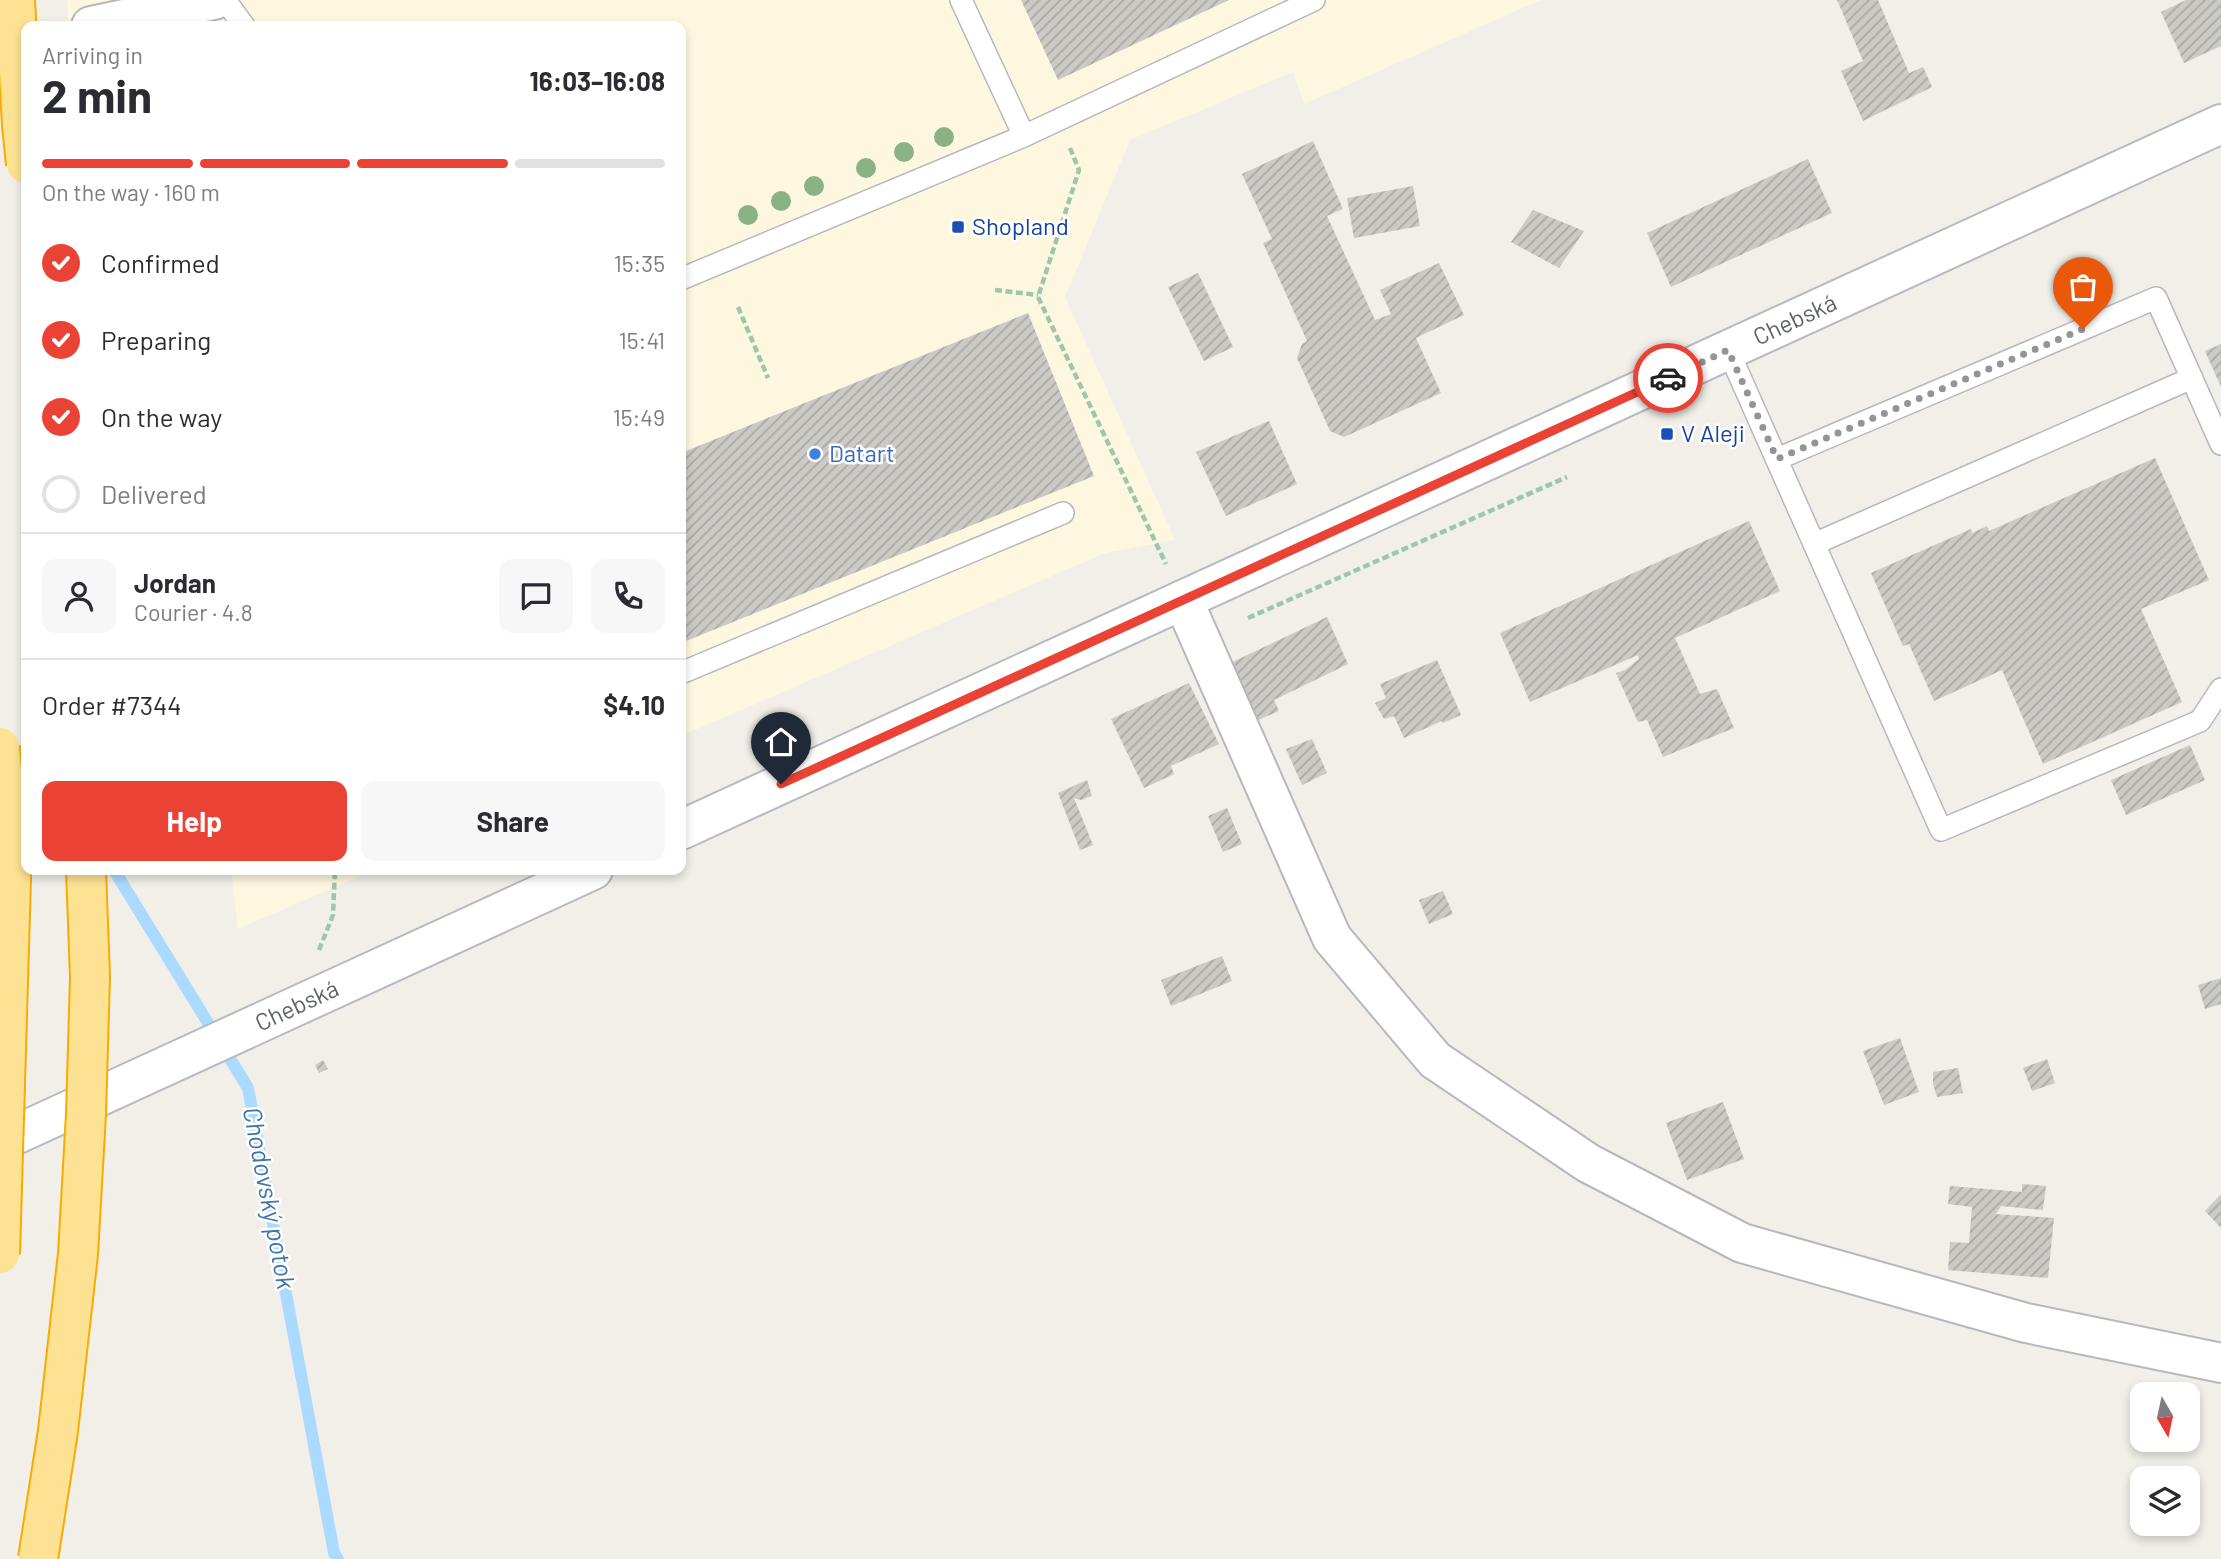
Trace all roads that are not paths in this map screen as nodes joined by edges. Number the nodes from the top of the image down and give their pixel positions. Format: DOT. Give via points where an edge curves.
graph roads {
  1 [pos="15,0"];
  2 [pos="214,0"];
  3 [pos="225,0"];
  4 [pos="961,0"];
  5 [pos="1314,0"];
  6 [pos="115,21"];
  7 [pos="240,21"];
  8 [pos="21,41"];
  9 [pos="0,46"];
  10 [pos="21,107"];
  11 [pos="2221,124"];
  12 [pos="1024,136"];
  13 [pos="686,277"];
  14 [pos="1728,350"];
  15 [pos="2192,379"];
  16 [pos="2221,444"];
  17 [pos="1777,459"];
  18 [pos="1063,513"];
  19 [pos="1814,544"];
  20 [pos="1183,600"];
  21 [pos="686,671"];
  22 [pos="2221,689"];
  23 [pos="0,747"];
  24 [pos="686,828"];
  25 [pos="86,875"];
  26 [pos="582,875"];
  27 [pos="0,1142"];
  28 [pos="0,1254"];
  29 [pos="2220,1364"];
  30 [pos="38,1559"];
  1 -- 10 [label="highway, bridge"];
  2 -- 6 [label="street"];
  3 -- 7 [label="lane"];
  4 -- 12 [label="lane"];
  5 -- 12 [label="lane"];
  8 -- 9 [label="street"];
  11 -- 14 [label="street, Chebská"];
  12 -- 13 [label="lane"];
  14 -- 17 [label="lane"];
  14 -- 20 [label="street, Chebská"];
  15 -- 16 [label="lane"];
  15 -- 17 [label="lane" via="2156,298"];
  15 -- 19 [label="lane"];
  17 -- 19 [label="lane"];
  18 -- 21 [label="lane"];
  19 -- 22 [label="lane" via="1941,830 2200,721"];
  20 -- 24 [label="street, Chebská"];
  20 -- 29 [label="street" via="1332,938 1435,1060 1588,1163 1742,1243 2026,1323"];
  23 -- 28 [label="highway, bridge" via="11,879"];
  25 -- 30 [label="highway, bridge" via="90,977 78,1254"];
  26 -- 27 [label="street, Chebská"];
}
